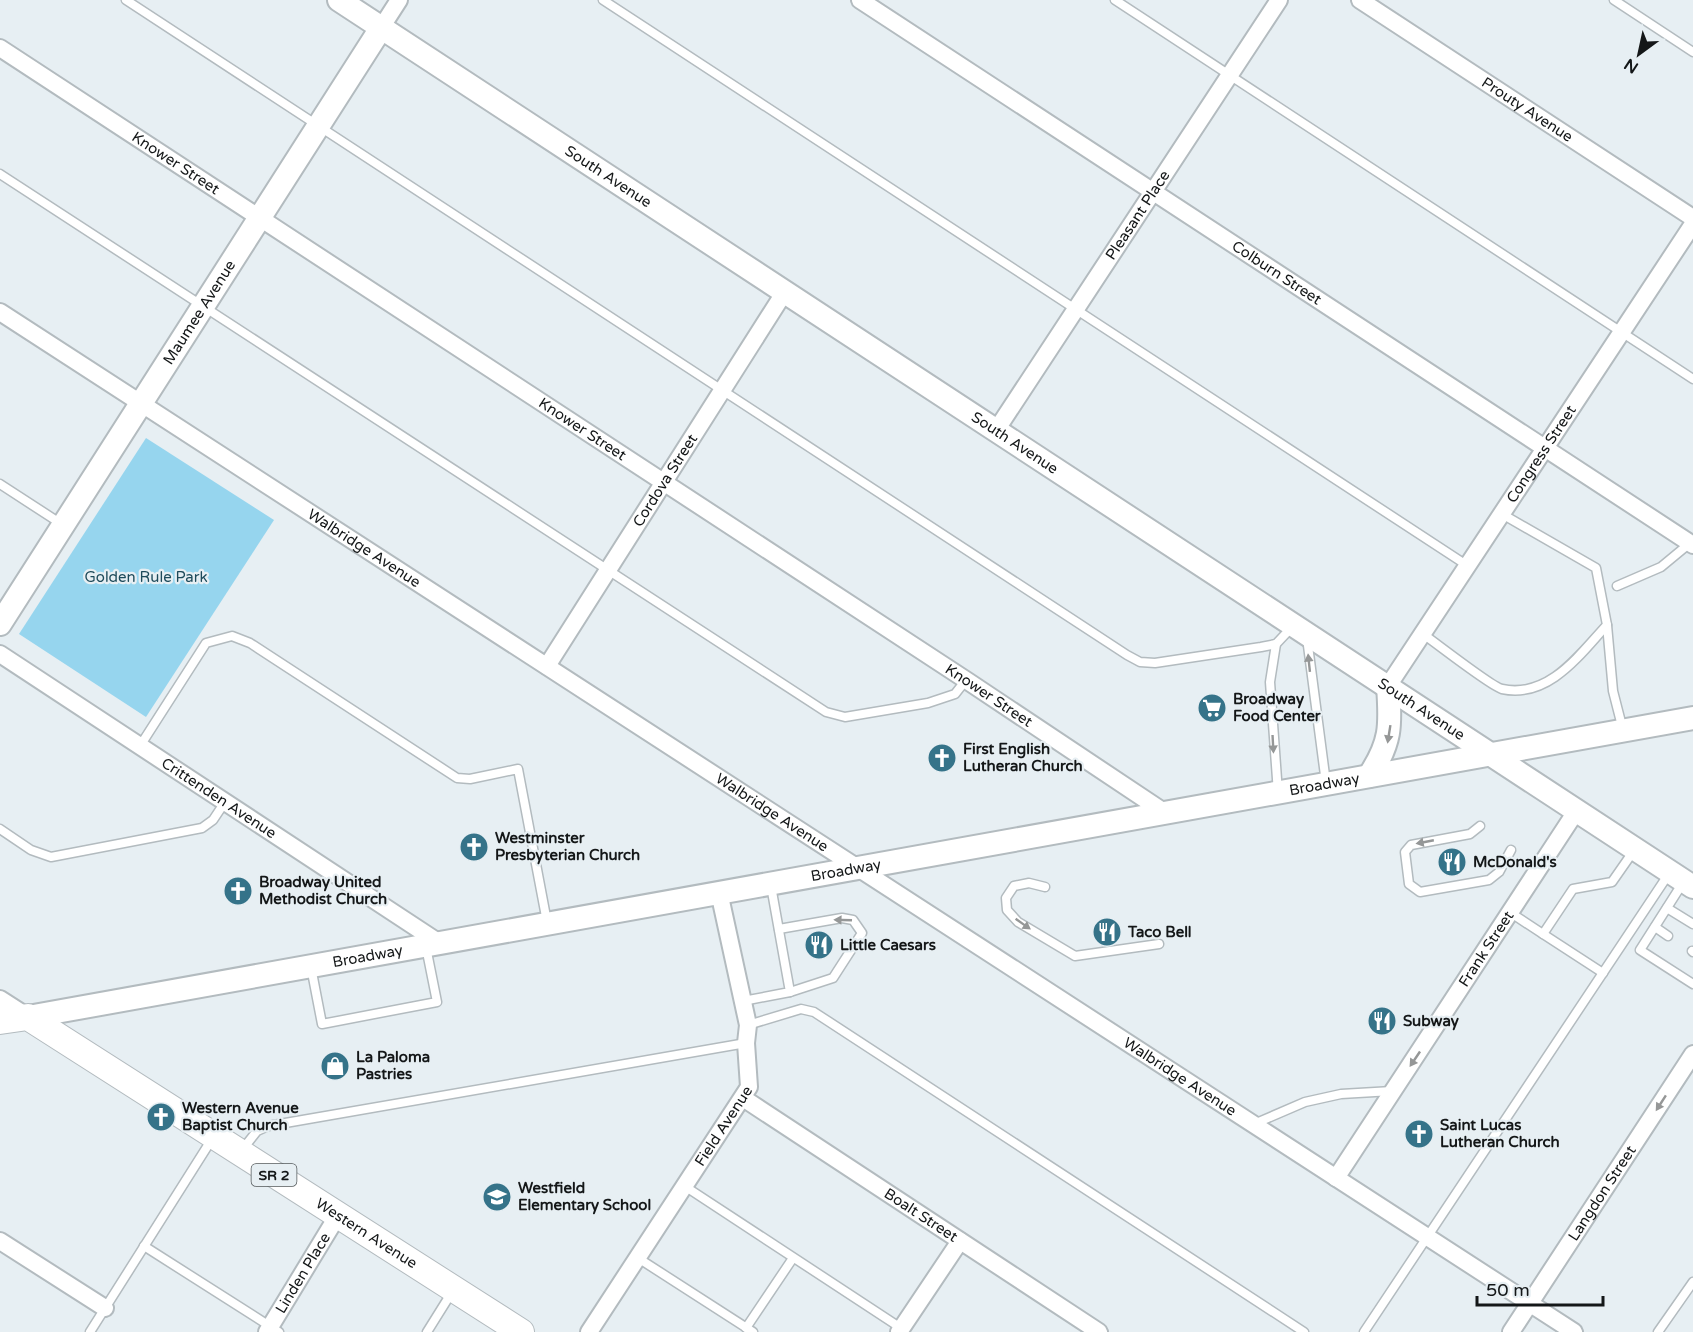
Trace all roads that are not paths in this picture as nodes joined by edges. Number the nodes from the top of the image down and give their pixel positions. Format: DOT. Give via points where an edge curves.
graph roads {
  1 [pos="126,0"];
  2 [pos="339,0"];
  3 [pos="399,0"];
  4 [pos="603,0"];
  5 [pos="860,0"];
  6 [pos="1115,0"];
  7 [pos="1279,0"];
  8 [pos="1360,0"];
  9 [pos="1614,0"];
  10 [pos="381,28"];
  11 [pos="0,48"];
  12 [pos="1693,52"];
  13 [pos="1229,75"];
  14 [pos="318,126"];
  15 [pos="0,174"];
  16 [pos="1153,192"];
  17 [pos="259,218"];
  18 [pos="1693,218"];
  19 [pos="1693,224"];
  20 [pos="784,293"];
  21 [pos="202,307"];
  22 [pos="1076,309"];
  23 [pos="0,312"];
  24 [pos="1622,332"];
  25 [pos="1693,379"];
  26 [pos="722,390"];
  27 [pos="140,403"];
  28 [pos="997,429"];
  29 [pos="1544,449"];
  30 [pos="664,482"];
  31 [pos="0,484"];
  32 [pos="1502,514"];
  33 [pos="63,525"];
  34 [pos="1691,544"];
  35 [pos="1468,566"];
  36 [pos="607,570"];
  37 [pos="1617,586"];
  38 [pos="0,624"];
  39 [pos="1607,625"];
  40 [pos="1300,629"];
  41 [pos="1423,634"];
  42 [pos="1276,644"];
  43 [pos="0,654"];
  44 [pos="547,666"];
  45 [pos="966,680"];
  46 [pos="1388,686"];
  47 [pos="1693,718"];
  48 [pos="1623,731"];
  49 [pos="140,746"];
  50 [pos="1492,755"];
  51 [pos="1369,776"];
  52 [pos="1326,784"];
  53 [pos="1278,793"];
  54 [pos="225,802"];
  55 [pos="1577,810"];
  56 [pos="1164,812"];
  57 [pos="1480,826"];
  58 [pos="0,829"];
  59 [pos="1635,849"];
  60 [pos="1511,850"];
  61 [pos="858,868"];
  62 [pos="1683,880"];
  63 [pos="771,883"];
  64 [pos="1045,887"];
  65 [pos="719,892"];
  66 [pos="1667,908"];
  67 [pos="1511,913"];
  68 [pos="547,922"];
  69 [pos="1693,924"];
  70 [pos="1655,927"];
  71 [pos="779,929"];
  72 [pos="1543,933"];
  73 [pos="1668,936"];
  74 [pos="432,943"];
  75 [pos="1159,944"];
  76 [pos="311,965"];
  77 [pos="1603,973"];
  78 [pos="1693,984"];
  79 [pos="790,992"];
  80 [pos="0,999"];
  81 [pos="743,1001"];
  82 [pos="28,1017"];
  83 [pos="0,1021"];
  84 [pos="748,1025"];
  85 [pos="746,1043"];
  86 [pos="1693,1054"];
  87 [pos="1394,1091"];
  88 [pos="743,1098"];
  89 [pos="1254,1125"];
  90 [pos="214,1136"];
  91 [pos="240,1153"];
  92 [pos="1336,1178"];
  93 [pos="686,1187"];
  94 [pos="338,1215"];
  95 [pos="1428,1238"];
  96 [pos="0,1241"];
  97 [pos="960,1241"];
  98 [pos="144,1246"];
  99 [pos="638,1258"];
  100 [pos="793,1258"];
  101 [pos="1693,1282"];
  102 [pos="454,1289"];
  103 [pos="1530,1303"];
  104 [pos="105,1308"];
  105 [pos="272,1330"];
  106 [pos="749,1330"];
  107 [pos="902,1331"];
  108 [pos="90,1332"];
  109 [pos="427,1332"];
  110 [pos="521,1332"];
  111 [pos="589,1332"];
  112 [pos="1099,1332"];
  113 [pos="1304,1332"];
  114 [pos="1364,1332"];
  115 [pos="1510,1332"];
  116 [pos="1574,1332"];
  117 [pos="1658,1332"];
  1 -- 14 [label="lane"];
  2 -- 10 [label="street, South Avenue"];
  3 -- 10 [label="street, Maumee Avenue"];
  4 -- 22 [label="lane"];
  5 -- 16 [label="street, Colburn Street"];
  6 -- 13 [label="lane"];
  7 -- 13 [label="street, Pleasant Place"];
  8 -- 18 [label="street, Prouty Avenue"];
  9 -- 12 [label="lane"];
  10 -- 14 [label="street, Maumee Avenue"];
  10 -- 20 [label="street, South Avenue"];
  11 -- 17 [label="street, Knower Street"];
  13 -- 16 [label="street, Pleasant Place"];
  13 -- 24 [label="lane"];
  14 -- 17 [label="street, Maumee Avenue"];
  14 -- 26 [label="lane"];
  15 -- 21 [label="lane"];
  16 -- 22 [label="street, Pleasant Place"];
  16 -- 29 [label="street, Colburn Street"];
  17 -- 21 [label="street, Maumee Avenue"];
  17 -- 30 [label="street, Knower Street"];
  19 -- 24 [label="street, Congress Street"];
  20 -- 26 [label="street, Cordova Street"];
  20 -- 28 [label="street, South Avenue"];
  21 -- 27 [label="street, Maumee Avenue"];
  21 -- 36 [label="lane"];
  22 -- 28 [label="street, Pleasant Place"];
  22 -- 35 [label="lane"];
  23 -- 27 [label="street, Walbridge Avenue"];
  24 -- 25 [label="lane"];
  24 -- 29 [label="street, Congress Street"];
  26 -- 30 [label="street, Cordova Street"];
  26 -- 42 [label="lane" via="1140,662"];
  27 -- 33 [label="street, Maumee Avenue"];
  27 -- 44 [label="street, Walbridge Avenue"];
  28 -- 40 [label="street, South Avenue"];
  29 -- 32 [label="street, Congress Street"];
  29 -- 34 [label="street, Colburn Street"];
  30 -- 36 [label="street, Cordova Street"];
  30 -- 45 [label="street, Knower Street"];
  31 -- 33 [label="lane"];
  32 -- 35 [label="street, Congress Street"];
  32 -- 39 [label="lane" via="1596,568"];
  33 -- 38 [label="street, Maumee Avenue"];
  34 -- 37 [label="lane" via="1660,567"];
  35 -- 41 [label="street, Congress Street"];
  36 -- 44 [label="street, Cordova Street"];
  36 -- 45 [label="lane" via="835,716 945,699 955,694"];
  39 -- 41 [label="lane" via="1560,675 1529,689 1501,689"];
  39 -- 48 [label="lane" via="1612,691"];
  40 -- 42 [label="lane"];
  40 -- 46 [label="street, South Avenue"];
  52 -- 40 [label="lane, one-way"];
  41 -- 46 [label="street, Congress Street"];
  42 -- 53 [label="lane, one-way" via="1270,682"];
  43 -- 49 [label="street, Crittenden Avenue"];
  44 -- 61 [label="street, Walbridge Avenue"];
  45 -- 56 [label="street, Knower Street"];
  46 -- 50 [label="street, South Avenue"];
  46 -- 51 [label="street, one-way" via="1389,740"];
  47 -- 48 [label="street, Broadway"];
  48 -- 50 [label="street, Broadway"];
  49 -- 54 [label="street, Crittenden Avenue"];
  49 -- 68 [label="lane" via="206,643 232,636 250,643 457,778 518,770"];
  50 -- 51 [label="street, Broadway"];
  50 -- 55 [label="street, South Avenue"];
  51 -- 52 [label="street, Broadway"];
  52 -- 53 [label="street, Broadway"];
  53 -- 56 [label="street, Broadway"];
  54 -- 58 [label="lane" via="213,820 201,828 51,857 31,850"];
  54 -- 74 [label="street, Crittenden Avenue"];
  55 -- 59 [label="street, South Avenue"];
  55 -- 67 [label="street, Frank Street"];
  56 -- 61 [label="street, Broadway"];
  57 -- 60 [label="lane, one-way" via="1470,834 1411,845 1404,852 1409,884 1420,892 1489,880 1499,872"];
  59 -- 62 [label="street, South Avenue"];
  59 -- 72 [label="lane" via="1612,882 1573,889"];
  61 -- 63 [label="street, Broadway"];
  61 -- 89 [label="street, Walbridge Avenue"];
  62 -- 66 [label="lane"];
  62 -- 77 [label="lane"];
  63 -- 65 [label="street, Broadway"];
  63 -- 71 [label="lane"];
  64 -- 75 [label="lane, one-way" via="1029,883 1014,886 1006,898 1007,910 1018,922 1075,956"];
  65 -- 68 [label="street, Broadway"];
  65 -- 81 [label="street, Field Avenue"];
  66 -- 69 [label="lane"];
  66 -- 70 [label="lane"];
  67 -- 72 [label="lane"];
  67 -- 87 [label="street, Frank Street, one-way"];
  68 -- 74 [label="street, Broadway"];
  70 -- 73 [label="lane"];
  70 -- 78 [label="lane" via="1640,950"];
  71 -- 79 [label="lane"];
  79 -- 71 [label="lane, one-way" via="833,978 862,933 853,920 842,918"];
  72 -- 77 [label="lane"];
  74 -- 76 [label="street, Broadway"];
  74 -- 76 [label="lane" via="437,1002 322,1024"];
  76 -- 82 [label="street, Broadway"];
  77 -- 95 [label="lane"];
  79 -- 81 [label="lane"];
  80 -- 82 [label="street, Western Avenue"];
  81 -- 84 [label="street, Field Avenue"];
  82 -- 83 [label="main road, Broadway"];
  82 -- 90 [label="main road, Western Avenue / SR 2"];
  84 -- 85 [label="street, Field Avenue"];
  84 -- 113 [label="lane" via="801,1009 814,1012"];
  85 -- 88 [label="street, Field Avenue" via="750,1077"];
  85 -- 91 [label="lane" via="268,1126 257,1131"];
  86 -- 103 [label="street, Langdon Street, one-way"];
  87 -- 89 [label="lane" via="1341,1094 1305,1102"];
  87 -- 92 [label="street, Frank Street"];
  88 -- 93 [label="street, Field Avenue"];
  88 -- 97 [label="street, Boalt Street"];
  89 -- 92 [label="street, Walbridge Avenue"];
  90 -- 91 [label="main road, Western Avenue / SR 2"];
  90 -- 98 [label="lane"];
  91 -- 94 [label="main road, Western Avenue / SR 2"];
  92 -- 95 [label="street, Walbridge Avenue"];
  93 -- 99 [label="street, Field Avenue"];
  93 -- 100 [label="lane"];
  94 -- 102 [label="main road, Western Avenue / SR 2"];
  94 -- 105 [label="street, Linden Place"];
  95 -- 103 [label="street, Walbridge Avenue"];
  95 -- 114 [label="lane"];
  96 -- 104 [label="street"];
  97 -- 107 [label="street"];
  97 -- 112 [label="street, Boalt Street"];
  98 -- 104 [label="lane"];
  98 -- 105 [label="lane"];
  99 -- 106 [label="lane"];
  99 -- 111 [label="street, Field Avenue"];
  100 -- 106 [label="lane"];
  100 -- 107 [label="lane"];
  101 -- 117 [label="lane"];
  102 -- 109 [label="lane"];
  102 -- 110 [label="main road, Western Avenue / SR 2"];
  103 -- 115 [label="street, Langdon Street"];
  103 -- 116 [label="street, Walbridge Avenue"];
  104 -- 108 [label="lane"];
}
